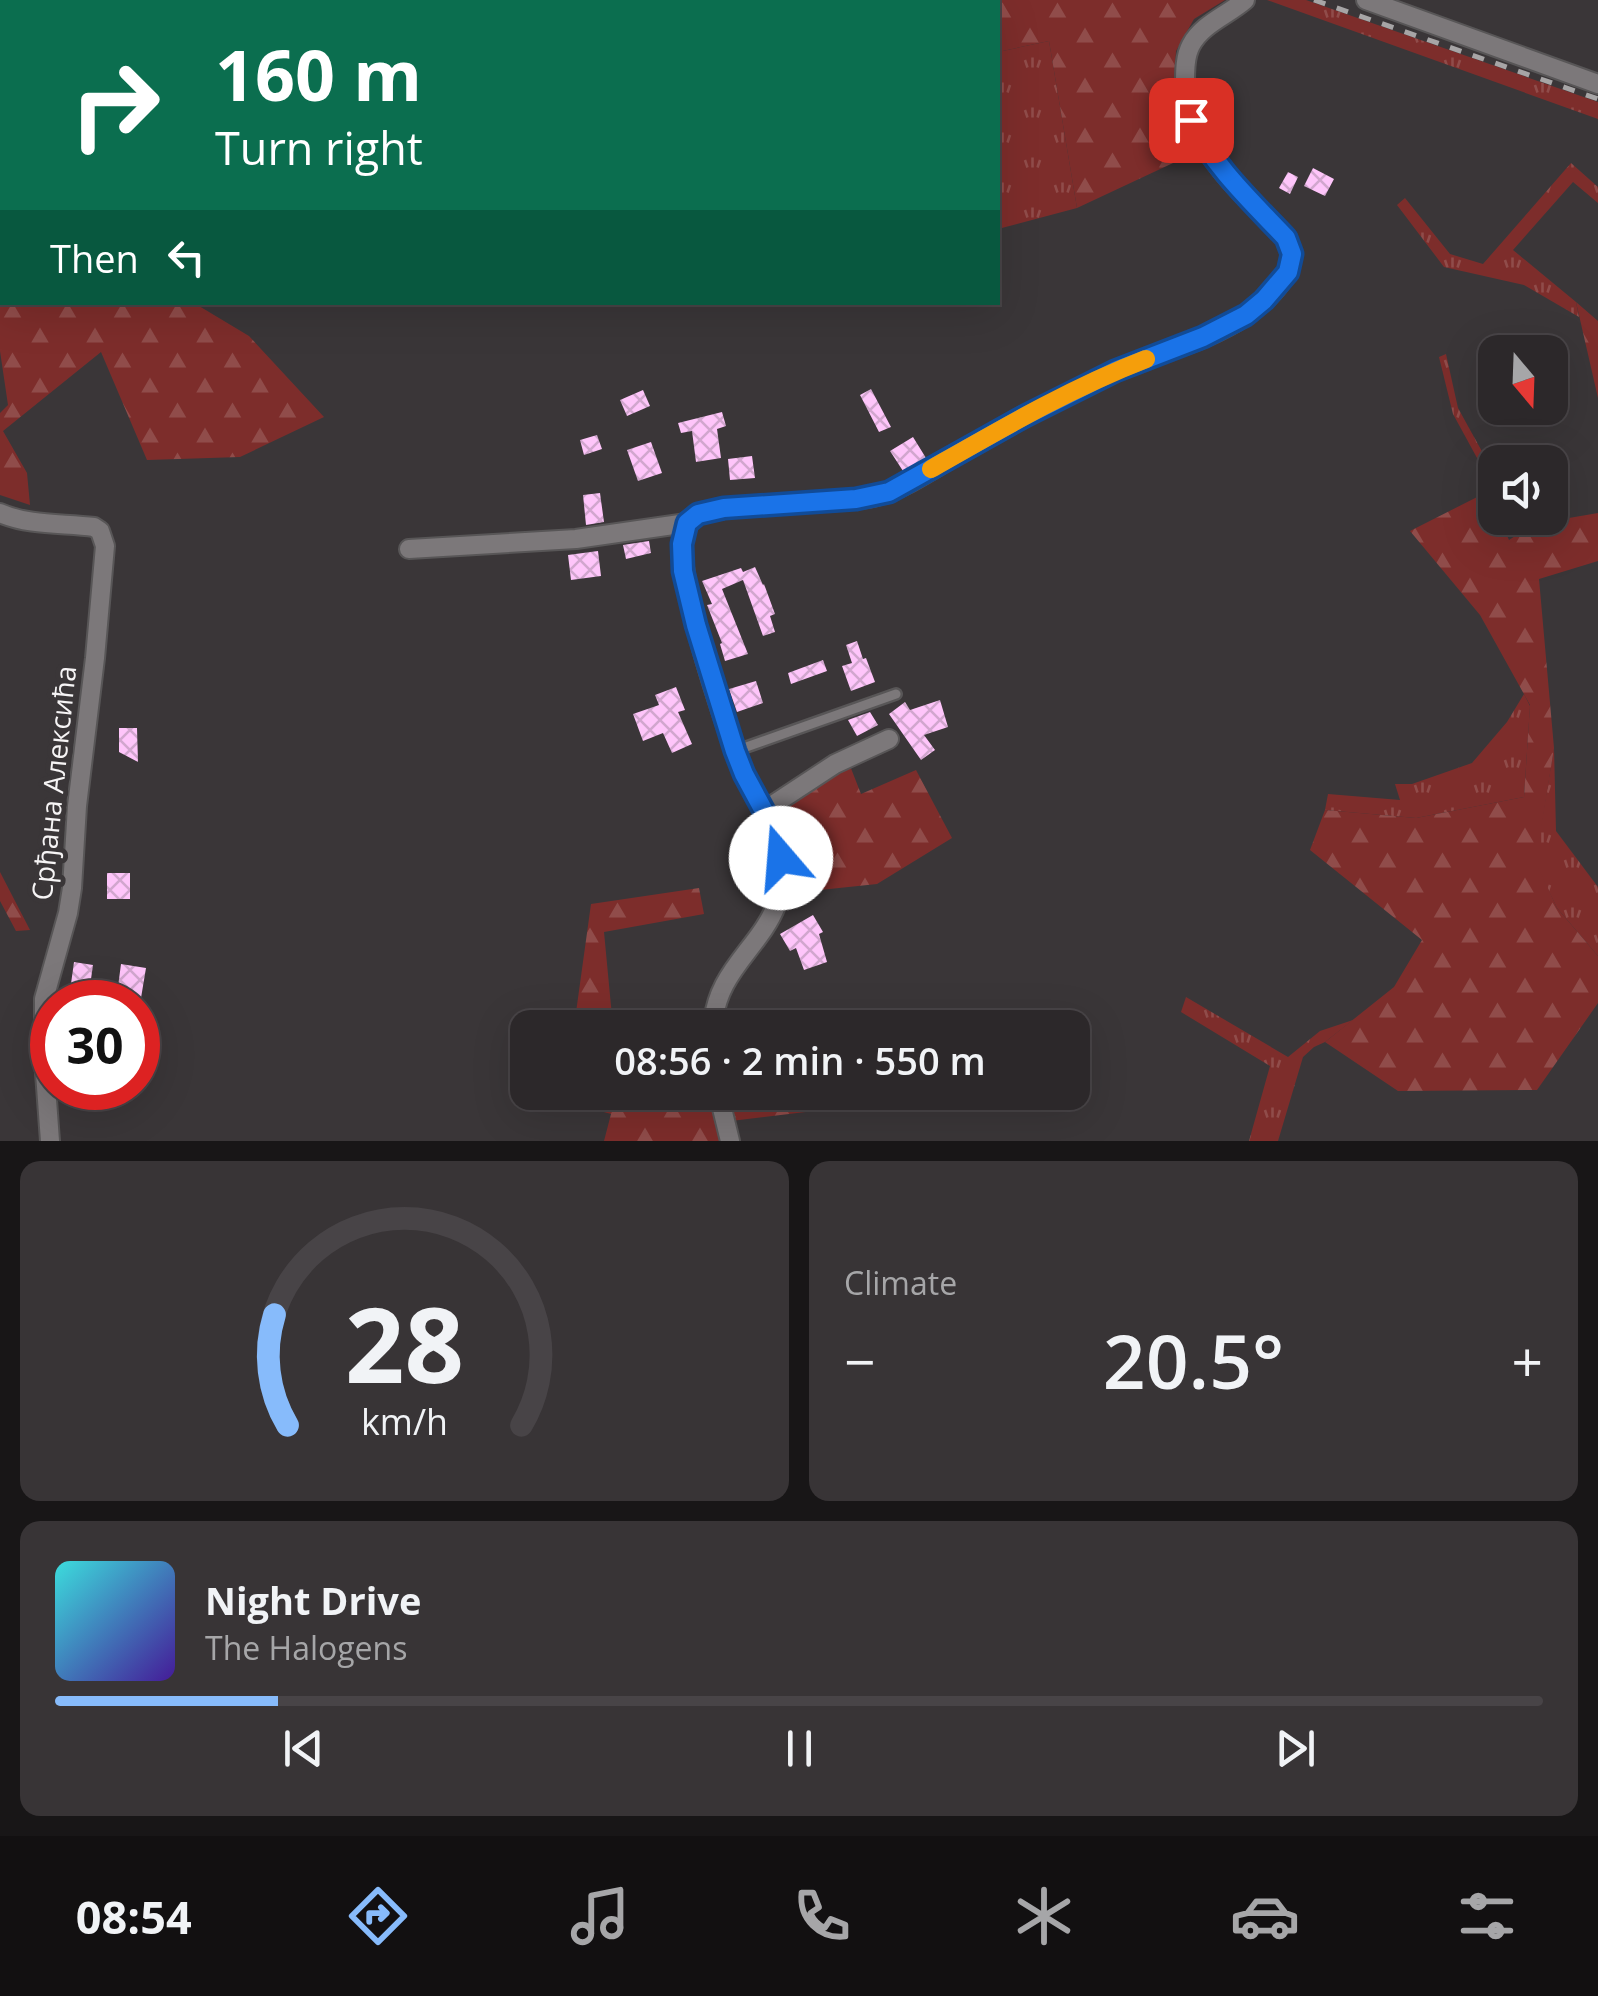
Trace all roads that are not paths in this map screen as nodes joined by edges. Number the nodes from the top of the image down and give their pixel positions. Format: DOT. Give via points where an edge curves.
graph roads {
  1 [pos="1245,0"];
  2 [pos="1366,0"];
  3 [pos="1598,84"];
  4 [pos="0,513"];
  5 [pos="687,523"];
  6 [pos="409,548"];
  7 [pos="896,694"];
  8 [pos="889,738"];
  9 [pos="735,751"];
  10 [pos="765,810"];
  11 [pos="715,1010"];
  12 [pos="722,1110"];
  13 [pos="50,1141"];
  14 [pos="730,1141"];
  1 -- 5 [label="street" via="1189,48 1186,104 1200,141 1290,246 1288,272 1264,300 1228,326 1115,371 889,492 724,508"];
  2 -- 3 [label="street"];
  4 -- 13 [label="street, Срђана Алексића" via="94,528 105,546 72,888 44,999"];
  5 -- 6 [label="street" via="576,539"];
  5 -- 9 [label="street" via="683,571"];
  7 -- 9 [label="lane"];
  8 -- 10 [label="street"];
  9 -- 10 [label="street"];
  10 -- 11 [label="street" via="781,858 779,902 721,987"];
  12 -- 14 [label="street"];
}
